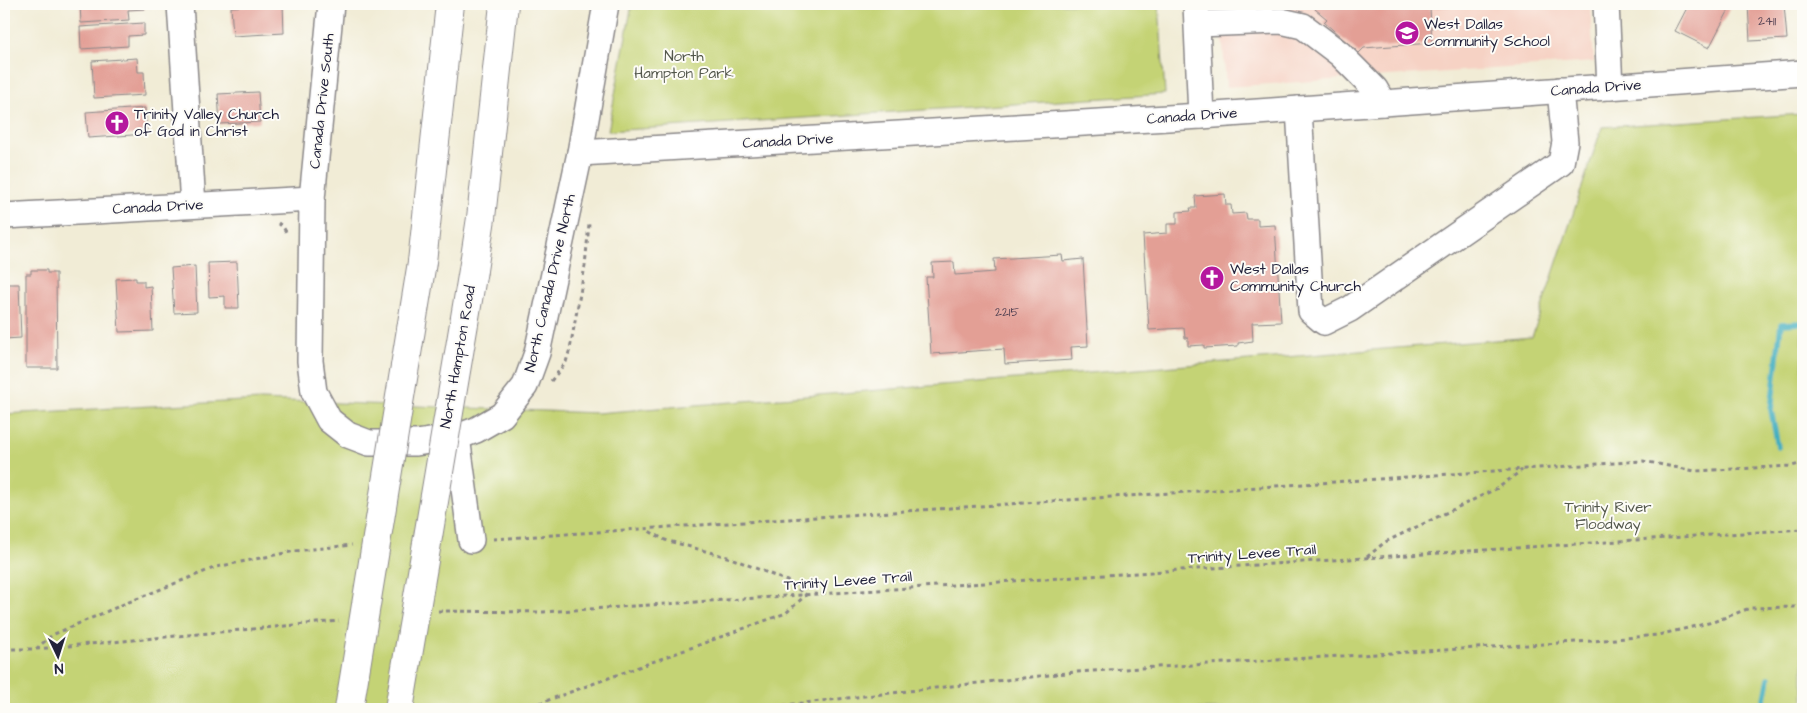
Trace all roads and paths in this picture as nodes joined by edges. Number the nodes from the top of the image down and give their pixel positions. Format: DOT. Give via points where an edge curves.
graph roads {
  1 [pos="180,4"];
  2 [pos="332,4"];
  3 [pos="450,4"];
  4 [pos="504,4"];
  5 [pos="606,4"];
  6 [pos="1606,4"];
  7 [pos="1197,14"];
  8 [pos="1803,73"];
  9 [pos="1610,86"];
  10 [pos="1560,90"];
  11 [pos="1383,103"];
  12 [pos="1299,109"];
  13 [pos="1201,116"];
  14 [pos="580,153"];
  15 [pos="312,199"];
  16 [pos="193,205"];
  17 [pos="4,216"];
  18 [pos="457,437"];
  19 [pos="1803,463"];
  20 [pos="1522,469"];
  21 [pos="1803,529"];
  22 [pos="647,530"];
  23 [pos="471,540"];
  24 [pos="359,545"];
  25 [pos="1366,558"];
  26 [pos="806,595"];
  27 [pos="703,601"];
  28 [pos="1803,609"];
  29 [pos="36,649"];
  30 [pos="349,709"];
  31 [pos="399,709"];
  32 [pos="524,709"];
  33 [pos="751,709"];
  1 -- 16 [label="street"];
  2 -- 15 [label="street, Canada Drive South"];
  3 -- 30 [label="main road, bridge" via="422,262"];
  4 -- 31 [label="main road, North Hampton Road, bridge" via="481,218"];
  5 -- 14 [label="street"];
  6 -- 9 [label="street"];
  7 -- 11 [label="street" via="1303,26 1340,54 1375,89"];
  7 -- 13 [label="street"];
  8 -- 9 [label="street, Canada Drive"];
  9 -- 10 [label="street, Canada Drive"];
  10 -- 11 [label="street, Canada Drive"];
  10 -- 12 [label="street" via="1565,142 1561,163 1350,310 1324,322 1311,311"];
  11 -- 12 [label="street, Canada Drive"];
  12 -- 13 [label="street, Canada Drive"];
  13 -- 14 [label="street, Canada Drive"];
  14 -- 18 [label="street, North Canada Drive North" via="536,353 525,386 502,415"];
  15 -- 16 [label="street, Canada Drive"];
  15 -- 18 [label="street, North Canada Drive North" via="310,361 314,392 329,420 348,435 369,443 416,443"];
  16 -- 17 [label="street, Canada Drive"];
  18 -- 23 [label="street"];
  19 -- 20 [label="path" via="1695,471 1643,461"];
  20 -- 22 [label="path"];
  20 -- 25 [label="path" via="1498,488 1385,542"];
  21 -- 25 [label="path, Trinity Levee Trail"];
  22 -- 23 [label="path"];
  22 -- 26 [label="path" via="665,540 731,558 787,581"];
  24 -- 29 [label="path" via="295,551 216,568 52,635"];
  25 -- 26 [label="path, Trinity Levee Trail"];
  26 -- 27 [label="path, Trinity Levee Trail"];
  26 -- 32 [label="path" via="786,613"];
  28 -- 33 [label="path" via="1795,606 1750,608 1713,622 1658,635 1075,672"];
}
